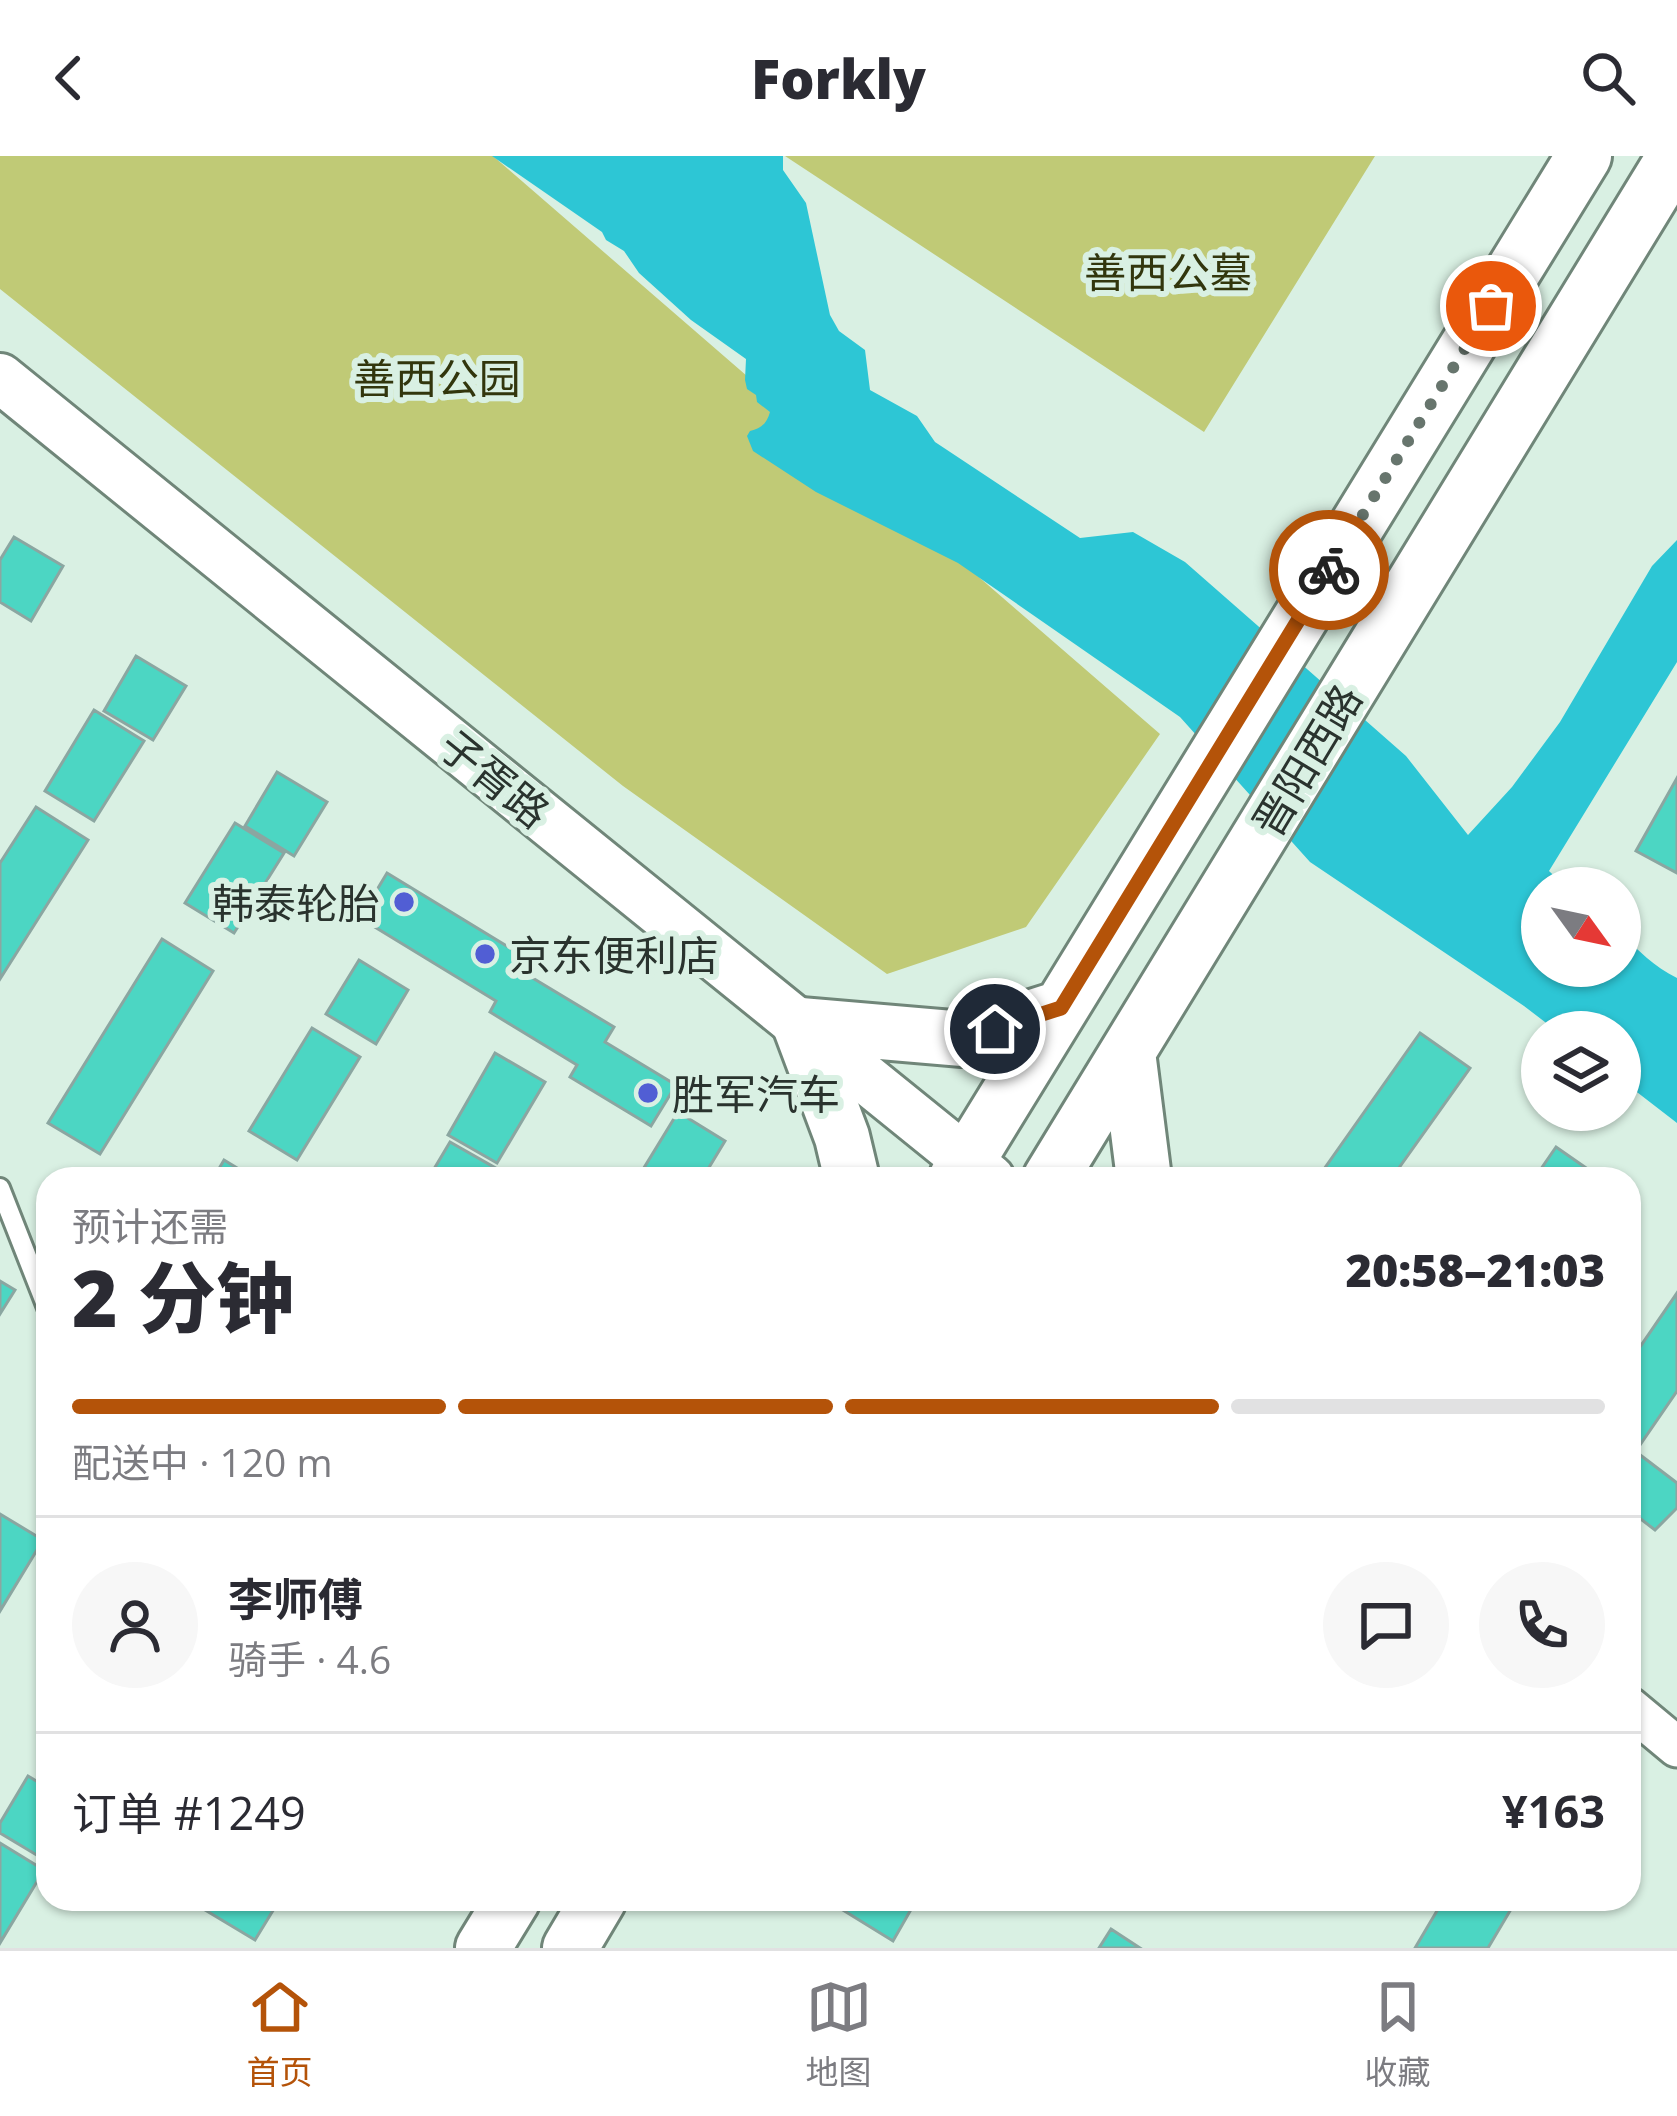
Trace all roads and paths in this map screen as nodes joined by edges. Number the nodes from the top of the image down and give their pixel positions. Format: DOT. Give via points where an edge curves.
graph roads {
  1 [pos="1584,156"];
  2 [pos="1675,156"];
  3 [pos="0,378"];
  4 [pos="1061,1008"];
  5 [pos="800,1025"];
  6 [pos="1127,1052"];
  7 [pos="849,1167"];
  8 [pos="964,1167"];
  9 [pos="974,1167"];
  10 [pos="1057,1167"];
  11 [pos="1142,1167"];
  12 [pos="0,1188"];
  13 [pos="36,1280"];
  14 [pos="1641,1717"];
  15 [pos="1677,1747"];
  16 [pos="506,1911"];
  17 [pos="592,1911"];
  18 [pos="483,1948"];
  19 [pos="570,1948"];
  1 -- 4 [label="main road, 晋阳西路"];
  2 -- 6 [label="main road, 晋阳西路"];
  3 -- 5 [label="street, 子胥路"];
  4 -- 5 [label="main road" via="963,1040"];
  4 -- 9 [label="main road, 晋阳西路"];
  5 -- 7 [label="main road"];
  5 -- 8 [label="street, 子胥路"];
  6 -- 10 [label="main road, 晋阳西路"];
  6 -- 11 [label="main road"];
  12 -- 13 [label="lane"];
  14 -- 15 [label="street"];
  16 -- 18 [label="main road"];
  17 -- 19 [label="main road"];
}
